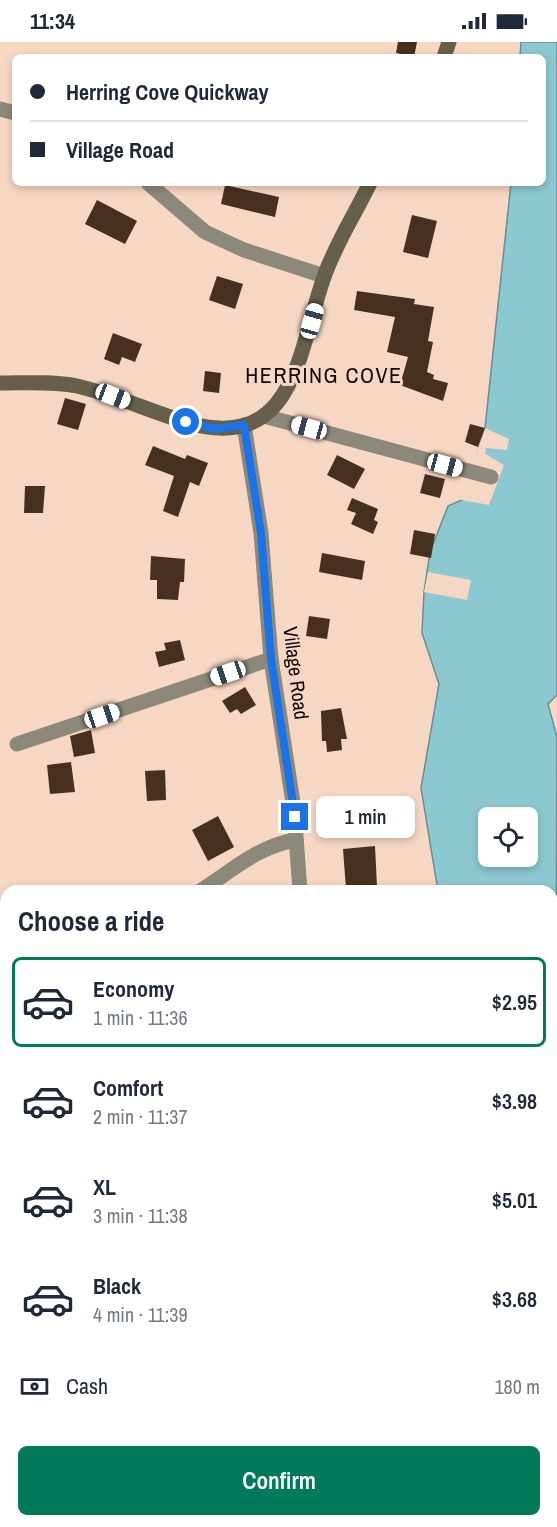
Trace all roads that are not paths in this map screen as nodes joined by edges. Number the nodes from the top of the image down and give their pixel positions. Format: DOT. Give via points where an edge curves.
graph roads {
  1 [pos="151,186"];
  2 [pos="369,186"];
  3 [pos="324,276"];
  4 [pos="0,383"];
  5 [pos="264,416"];
  6 [pos="244,425"];
  7 [pos="491,477"];
  8 [pos="271,659"];
  9 [pos="17,744"];
  10 [pos="296,840"];
  11 [pos="209,885"];
  12 [pos="300,885"];
  1 -- 3 [label="street" via="205,232 244,250"];
  2 -- 3 [label="main road"];
  3 -- 5 [label="main road" via="299,366 281,397"];
  4 -- 6 [label="main road" via="75,386 198,425 216,429"];
  5 -- 6 [label="main road"];
  5 -- 7 [label="street"];
  6 -- 8 [label="street, Village Road" via="261,533"];
  8 -- 9 [label="street"];
  8 -- 10 [label="street, Village Road"];
  10 -- 11 [label="street" via="257,852"];
  10 -- 12 [label="street, Village Road"];
}
